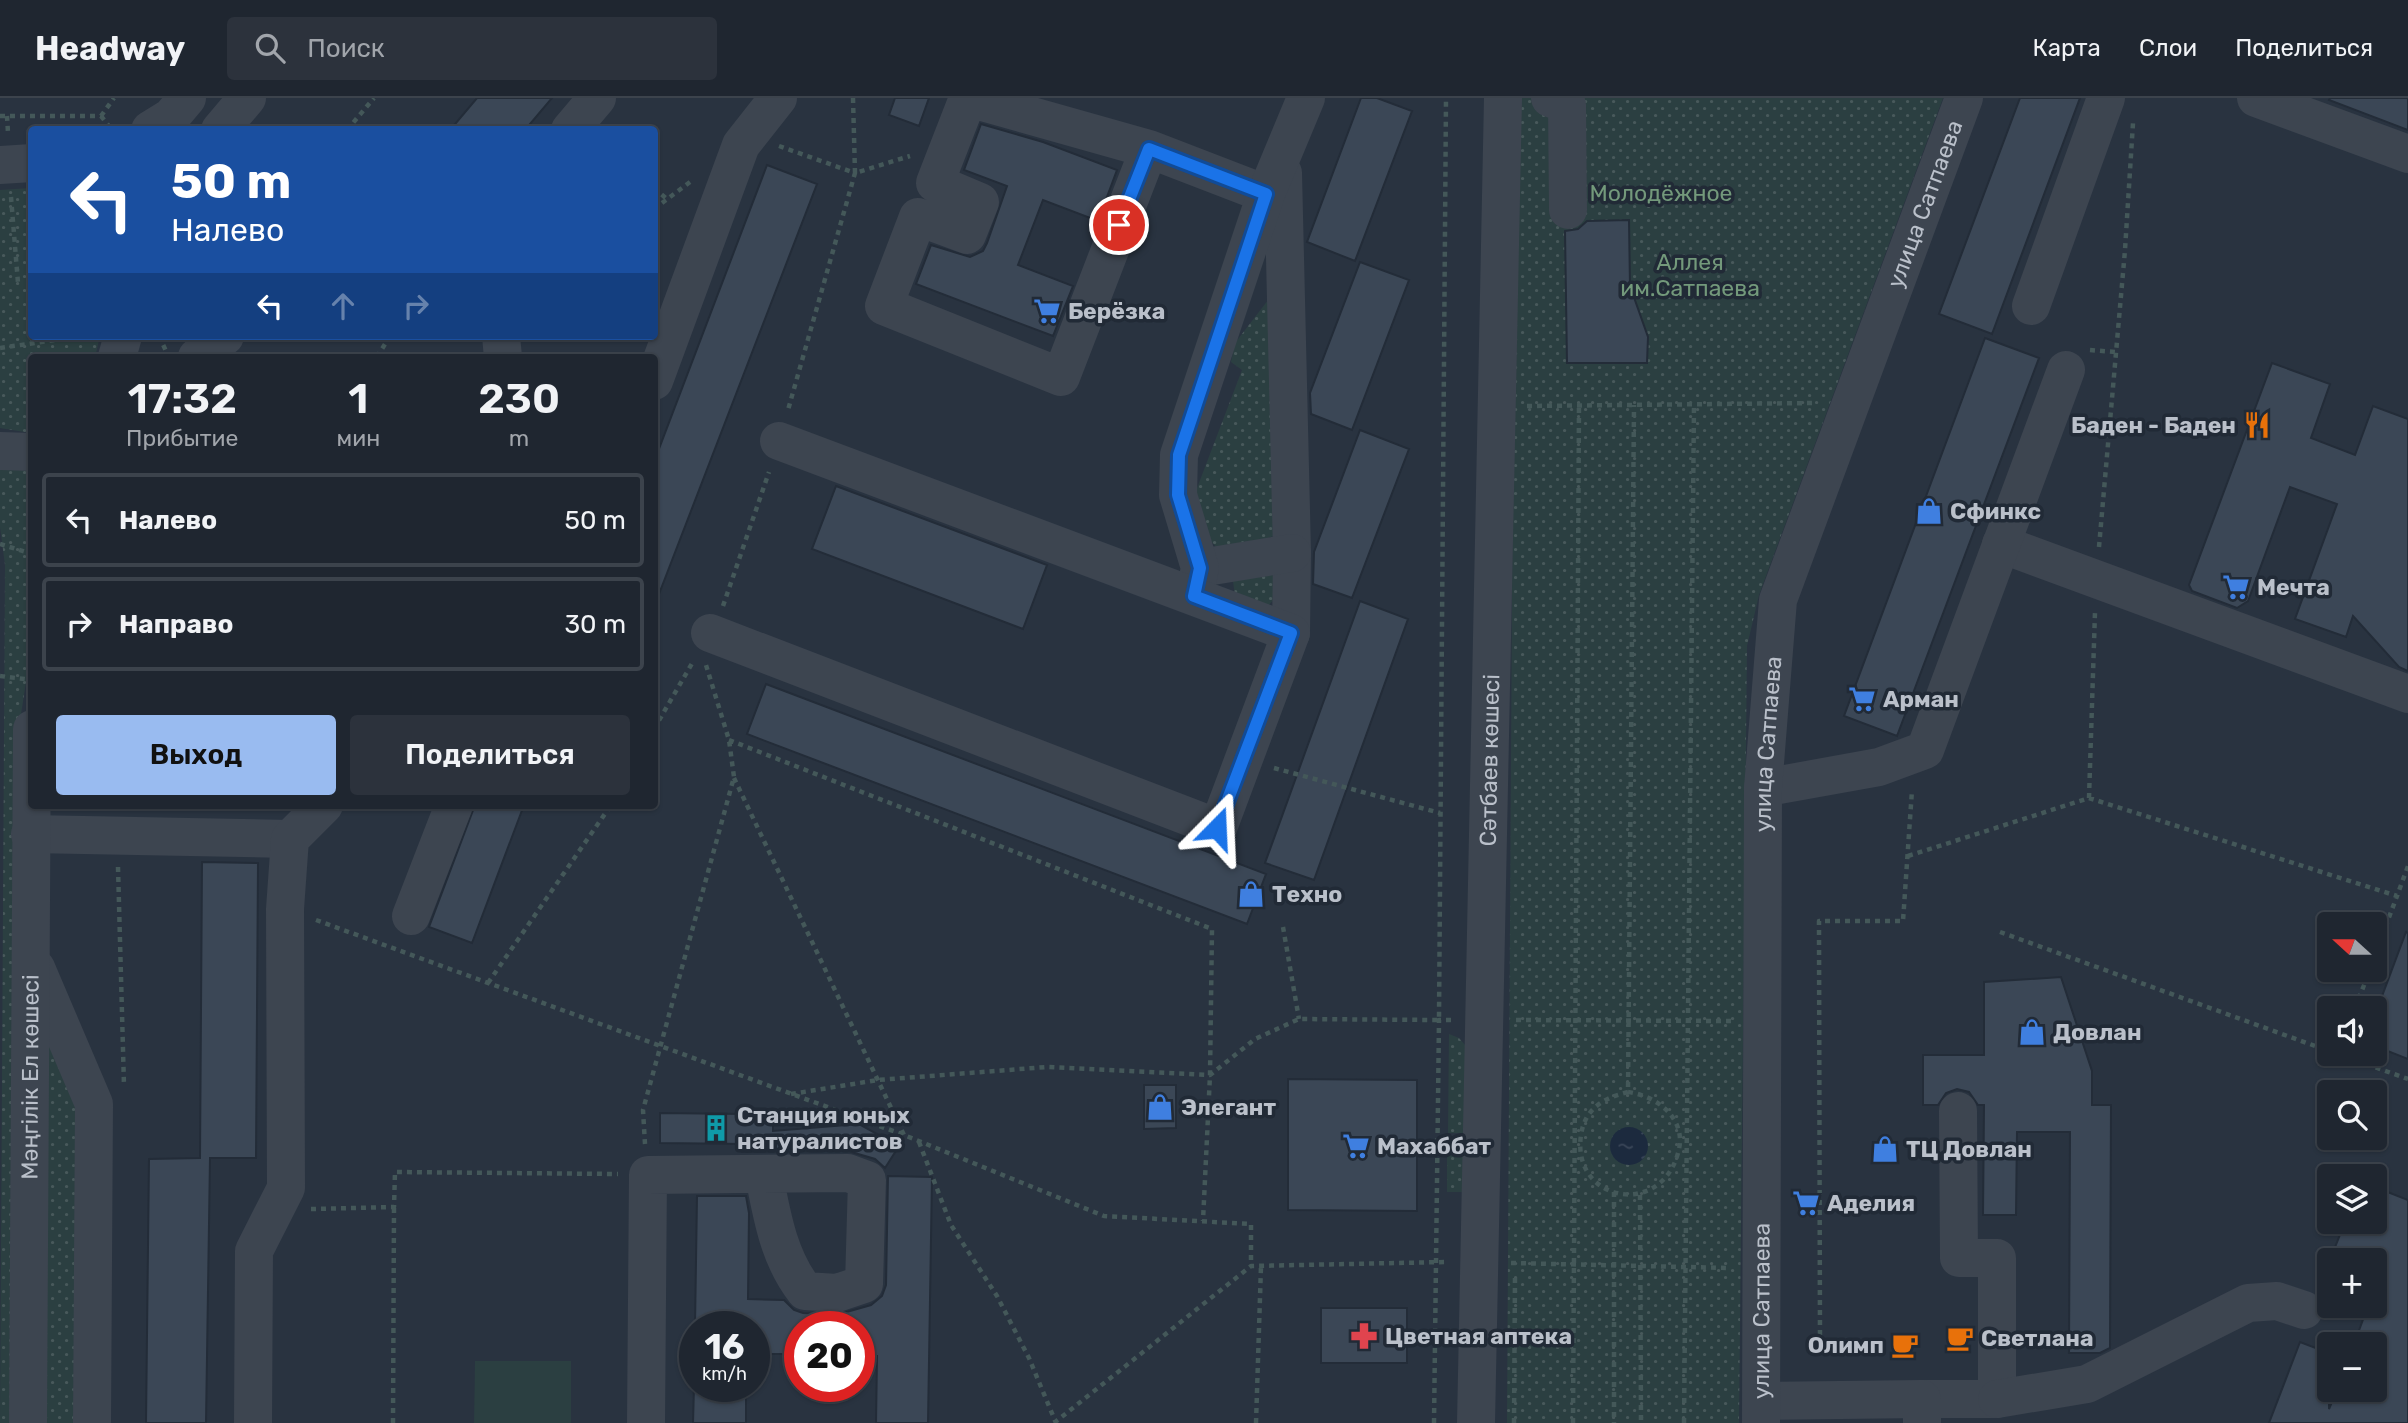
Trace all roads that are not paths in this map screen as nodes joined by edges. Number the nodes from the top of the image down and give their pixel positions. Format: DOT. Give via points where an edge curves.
graph roads {
  1 [pos="187,98"];
  2 [pos="247,98"];
  3 [pos="597,98"];
  4 [pos="778,98"];
  5 [pos="1306,98"];
  6 [pos="1503,98"];
  7 [pos="1550,98"];
  8 [pos="1964,98"];
  9 [pos="2256,98"];
  10 [pos="2119,108"];
  11 [pos="156,126"];
  12 [pos="223,126"];
  13 [pos="573,126"];
  14 [pos="1149,149"];
  15 [pos="1283,149"];
  16 [pos="2408,154"];
  17 [pos="28,163"];
  18 [pos="0,165"];
  19 [pos="1266,194"];
  20 [pos="1567,210"];
  21 [pos="2031,306"];
  22 [pos="220,340"];
  23 [pos="201,354"];
  24 [pos="658,370"];
  25 [pos="2066,370"];
  26 [pos="779,441"];
  27 [pos="0,451"];
  28 [pos="28,452"];
  29 [pos="2001,544"];
  30 [pos="1292,553"];
  31 [pos="1197,582"];
  32 [pos="1291,633"];
  33 [pos="706,640"];
  34 [pos="2408,694"];
  35 [pos="1763,788"];
  36 [pos="30,809"];
  37 [pos="320,809"];
  38 [pos="452,809"];
  39 [pos="30,834"];
  40 [pos="290,839"];
  41 [pos="411,916"];
  42 [pos="29,951"];
  43 [pos="1958,1111"];
  44 [pos="764,1175"];
  45 [pos="2304,1310"];
  46 [pos="1997,1399"];
  47 [pos="1922,1411"];
  48 [pos="1762,1412"];
  49 [pos="28,1423"];
  50 [pos="92,1423"];
  51 [pos="253,1423"];
  52 [pos="646,1423"];
  53 [pos="1476,1423"];
  1 -- 11 [label="street"];
  2 -- 12 [label="street"];
  3 -- 13 [label="street"];
  4 -- 24 [label="street" via="741,145"];
  5 -- 15 [label="street"];
  6 -- 53 [label="street, Сәтбаев көшесі"];
  7 -- 20 [label="street" via="1567,105"];
  8 -- 35 [label="street, улица Сатпаева" via="1778,600"];
  9 -- 16 [label="street"];
  10 -- 21 [label="street"];
  14 -- 14 [label="street" via="1061,377 884,306 918,216 967,235 980,202 935,183 968,98"];
  14 -- 19 [label="street"];
  15 -- 19 [label="street"];
  15 -- 30 [label="street"];
  17 -- 18 [label="street"];
  19 -- 31 [label="street" via="1179,455 1178,495"];
  22 -- 23 [label="street"];
  25 -- 29 [label="street"];
  26 -- 31 [label="street"];
  27 -- 28 [label="street"];
  29 -- 34 [label="street"];
  29 -- 35 [label="street" via="1926,750 1879,767"];
  30 -- 31 [label="street"];
  30 -- 32 [label="street"];
  31 -- 32 [label="street"];
  32 -- 33 [label="street" via="1217,828"];
  35 -- 48 [label="street, улица Сатпаева"];
  36 -- 39 [label="street, Мәңгілік Ел көшесі"];
  37 -- 40 [label="street"];
  38 -- 41 [label="street"];
  39 -- 40 [label="street"];
  39 -- 42 [label="street, Мәңгілік Ел көшесі"];
  40 -- 51 [label="street" via="285,909 286,1188 254,1251"];
  42 -- 49 [label="street, Мәңгілік Ел көшесі"];
  42 -- 50 [label="street" via="94,1104"];
  43 -- 46 [label="street" via="1959,1258 1997,1258"];
  44 -- 52 [label="street" via="648,1175"];
  45 -- 46 [label="street" via="2277,1301 2248,1303 2087,1384"];
  46 -- 47 [label="street"];
  47 -- 48 [label="street"];
}
